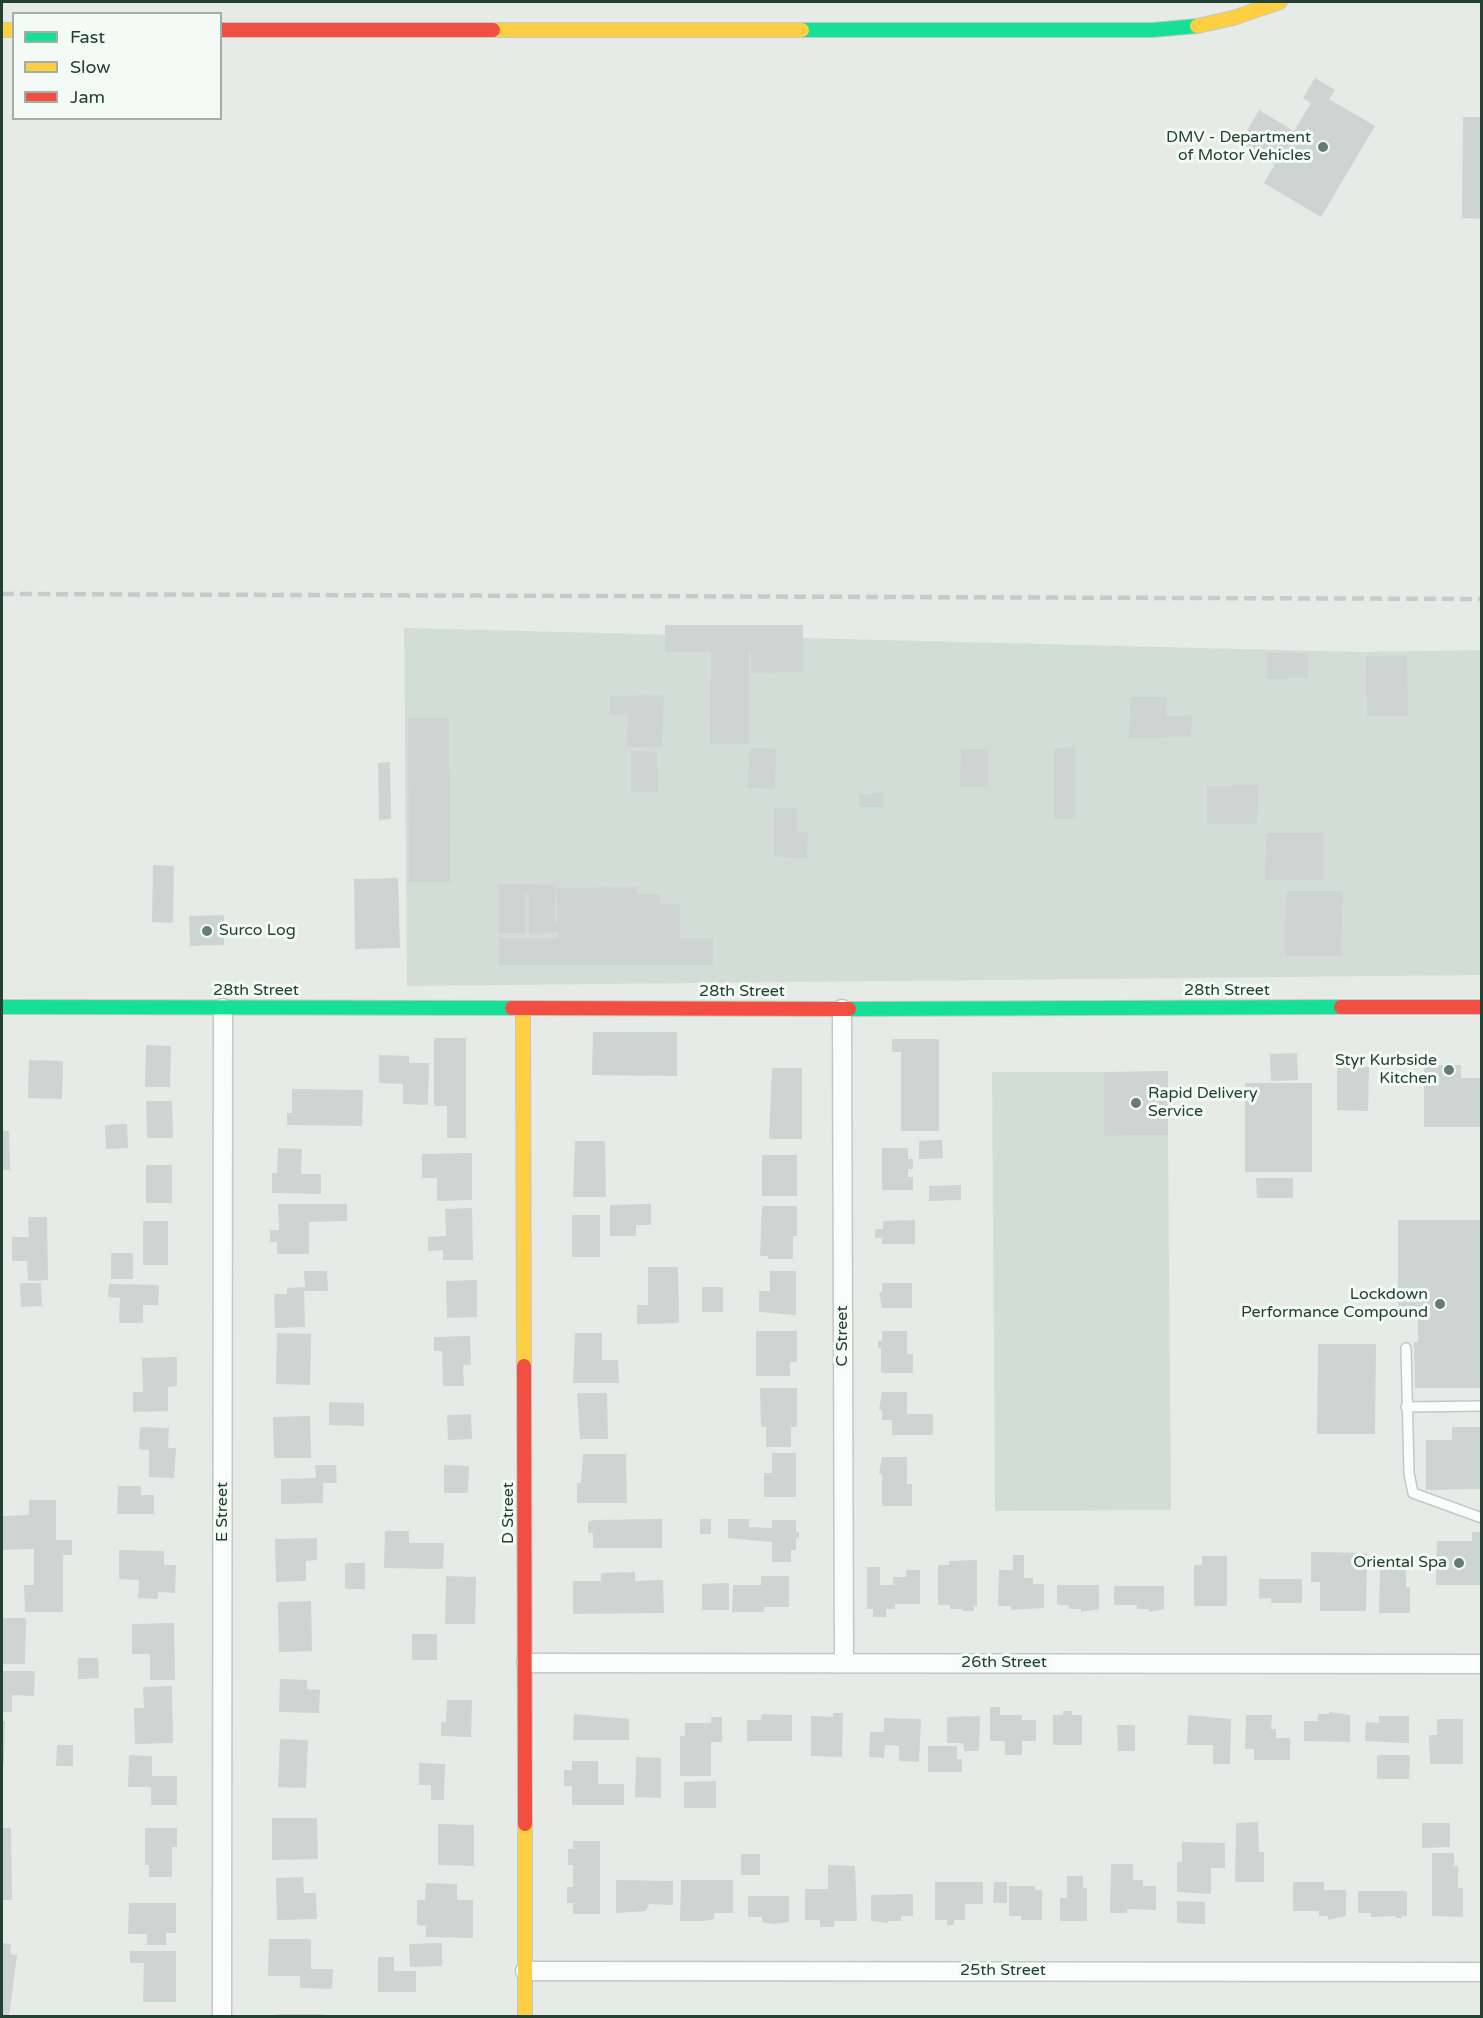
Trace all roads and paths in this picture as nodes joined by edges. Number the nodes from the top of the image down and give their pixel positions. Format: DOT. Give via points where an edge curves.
graph roads {
  1 [pos="1280,2"];
  2 [pos="222,30"];
  3 [pos="2,1007"];
  4 [pos="1482,1007"];
  5 [pos="223,1008"];
  6 [pos="523,1008"];
  7 [pos="842,1009"];
  8 [pos="1406,1348"];
  9 [pos="1482,1406"];
  10 [pos="1406,1407"];
  11 [pos="1482,1518"];
  12 [pos="526,1663"];
  13 [pos="844,1663"];
  14 [pos="1482,1664"];
  15 [pos="525,1971"];
  16 [pos="1482,1972"];
  17 [pos="222,2016"];
  18 [pos="525,2016"];
  1 -- 2 [label="street" via="1235,19 1186,29 1154,30"];
  3 -- 5 [label="street, 28th Street"];
  4 -- 7 [label="street, 28th Street"];
  5 -- 6 [label="street, 28th Street"];
  5 -- 17 [label="street, E Street"];
  6 -- 7 [label="street, 28th Street"];
  6 -- 12 [label="street, D Street"];
  7 -- 13 [label="street, C Street"];
  8 -- 10 [label="lane"];
  9 -- 10 [label="lane"];
  10 -- 11 [label="lane" via="1413,1493"];
  12 -- 13 [label="street, 26th Street"];
  12 -- 15 [label="street, D Street"];
  13 -- 14 [label="street, 26th Street"];
  15 -- 16 [label="street, 25th Street"];
  15 -- 18 [label="street, D Street"];
}
